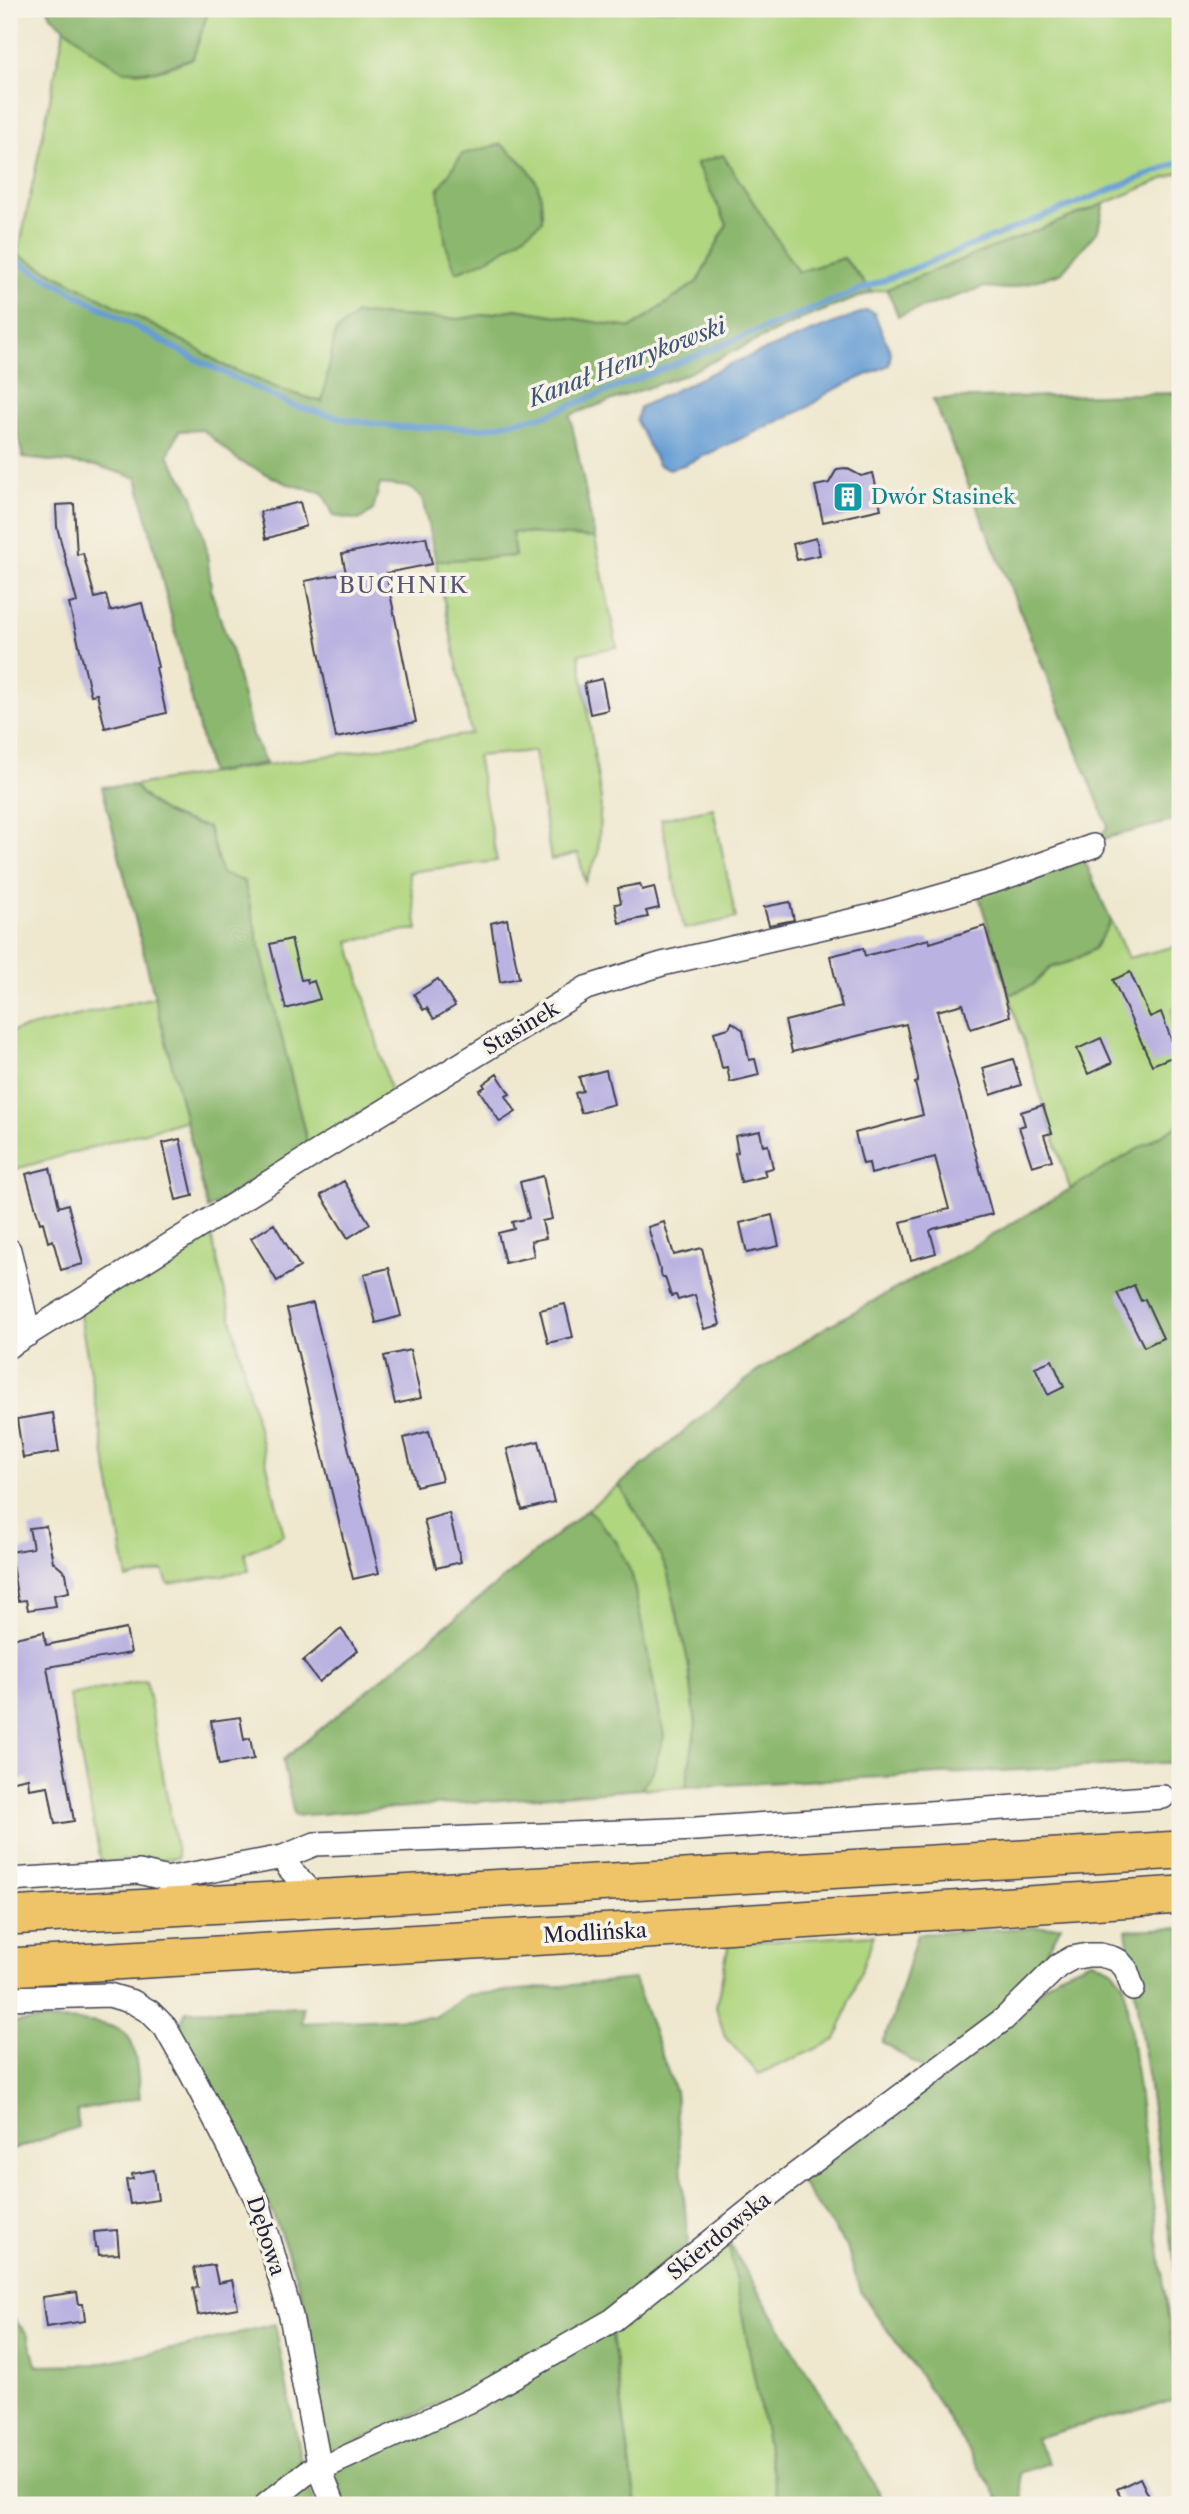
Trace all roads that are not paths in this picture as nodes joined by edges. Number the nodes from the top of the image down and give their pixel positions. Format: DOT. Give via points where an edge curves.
graph roads {
  1 [pos="1093,846"];
  2 [pos="9,1250"];
  3 [pos="29,1334"];
  4 [pos="9,1346"];
  5 [pos="1163,1797"];
  6 [pos="1180,1850"];
  7 [pos="283,1857"];
  8 [pos="166,1878"];
  9 [pos="9,1880"];
  10 [pos="1180,1895"];
  11 [pos="317,1898"];
  12 [pos="265,1901"];
  13 [pos="9,1916"];
  14 [pos="9,1967"];
  15 [pos="1133,1989"];
  16 [pos="9,1998"];
  17 [pos="320,2469"];
  18 [pos="266,2505"];
  19 [pos="334,2505"];
  1 -- 3 [label="street, Stasinek" via="872,916 662,964 586,989"];
  2 -- 3 [label="street"];
  3 -- 4 [label="street, Stasinek"];
  5 -- 7 [label="street" via="696,1829 315,1844"];
  6 -- 11 [label="main road"];
  7 -- 8 [label="street"];
  7 -- 11 [label="street"];
  8 -- 9 [label="street" via="139,1872"];
  8 -- 12 [label="street"];
  10 -- 14 [label="main road, Modlińska"];
  11 -- 12 [label="main road"];
  12 -- 13 [label="main road"];
  15 -- 17 [label="street, Skierdowska" via="1126,1969 1112,1958 1088,1955 1058,1966 1004,2020 779,2187 613,2320 472,2400"];
  16 -- 17 [label="street, Dębowa" via="109,1995 133,2002 165,2027 258,2203 290,2316"];
  17 -- 18 [label="street, Skierdowska" via="309,2471"];
  17 -- 19 [label="street, Dębowa"];
}
